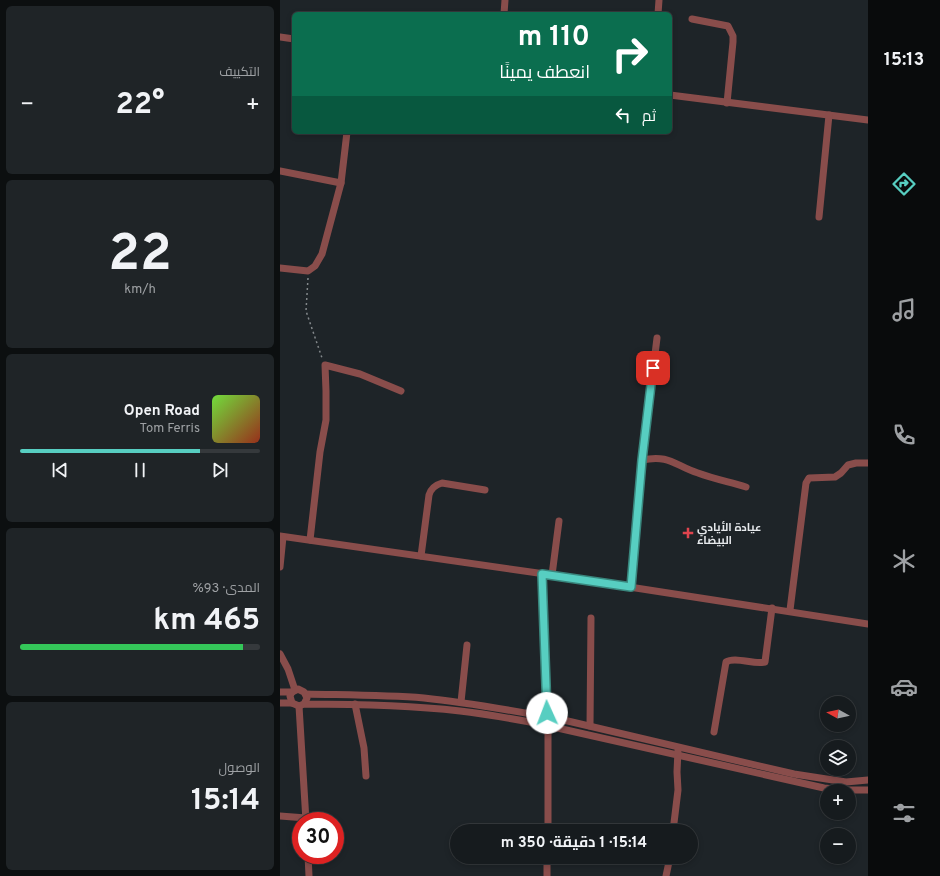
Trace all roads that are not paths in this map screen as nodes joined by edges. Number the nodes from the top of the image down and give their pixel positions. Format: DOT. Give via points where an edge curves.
graph roads {
  1 [pos="505,0"];
  2 [pos="659,0"];
  3 [pos="504,12"];
  4 [pos="658,12"];
  5 [pos="692,19"];
  6 [pos="280,37"];
  7 [pos="292,39"];
  8 [pos="672,95"];
  9 [pos="727,103"];
  10 [pos="830,115"];
  11 [pos="868,120"];
  12 [pos="347,134"];
  13 [pos="280,171"];
  14 [pos="341,183"];
  15 [pos="819,217"];
  16 [pos="280,268"];
  17 [pos="657,338"];
  18 [pos="401,391"];
  19 [pos="642,460"];
  20 [pos="868,463"];
  21 [pos="746,487"];
  22 [pos="484,490"];
  23 [pos="559,521"];
  24 [pos="282,537"];
  25 [pos="310,540"];
  26 [pos="421,556"];
  27 [pos="280,567"];
  28 [pos="542,574"];
  29 [pos="552,575"];
  30 [pos="631,587"];
  31 [pos="772,608"];
  32 [pos="790,610"];
  33 [pos="591,618"];
  34 [pos="868,624"];
  35 [pos="467,644"];
  36 [pos="280,654"];
  37 [pos="294,691"];
  38 [pos="280,692"];
  39 [pos="306,694"];
  40 [pos="440,700"];
  41 [pos="461,702"];
  42 [pos="280,703"];
  43 [pos="298,704"];
  44 [pos="355,704"];
  45 [pos="440,709"];
  46 [pos="544,714"];
  47 [pos="555,718"];
  48 [pos="541,724"];
  49 [pos="590,726"];
  50 [pos="551,728"];
  51 [pos="714,732"];
  52 [pos="678,751"];
  53 [pos="366,776"];
  54 [pos="868,780"];
  55 [pos="868,790"];
  56 [pos="305,812"];
  57 [pos="280,816"];
  58 [pos="292,818"];
  59 [pos="548,824"];
  60 [pos="674,824"];
  61 [pos="308,864"];
  62 [pos="547,864"];
  63 [pos="669,864"];
  64 [pos="309,876"];
  65 [pos="547,876"];
  66 [pos="666,876"];
  1 -- 3 [label="street"];
  2 -- 4 [label="street"];
  5 -- 9 [label="street" via="728,26 731,31 733,42"];
  6 -- 7 [label="street"];
  8 -- 9 [label="street"];
  9 -- 10 [label="street"];
  10 -- 11 [label="street"];
  10 -- 15 [label="street"];
  12 -- 14 [label="street"];
  13 -- 14 [label="street"];
  14 -- 16 [label="street" via="322,254 314,266 308,271"];
  17 -- 19 [label="street"];
  18 -- 25 [label="street" via="360,374 325,365 326,420"];
  19 -- 21 [label="street" via="669,460 698,473"];
  19 -- 30 [label="street"];
  20 -- 32 [label="street" via="848,465 835,477 809,478 806,483"];
  22 -- 26 [label="street" via="442,483 432,488"];
  23 -- 29 [label="street"];
  24 -- 25 [label="street"];
  24 -- 27 [label="street"];
  25 -- 26 [label="street"];
  26 -- 28 [label="street"];
  28 -- 29 [label="street"];
  28 -- 46 [label="street"];
  29 -- 30 [label="street"];
  30 -- 31 [label="street"];
  31 -- 32 [label="street"];
  31 -- 51 [label="street" via="765,662 726,662"];
  32 -- 34 [label="street"];
  33 -- 49 [label="street"];
  35 -- 41 [label="street"];
  36 -- 37 [label="street" via="288,669"];
  37 -- 38 [label="street"];
  37 -- 39 [label="street" via="302,690"];
  37 -- 43 [label="street" via="290,696"];
  39 -- 40 [label="street"];
  39 -- 43 [label="street" via="306,701"];
  40 -- 41 [label="street"];
  40 -- 45 [label="street"];
  41 -- 46 [label="street"];
  42 -- 43 [label="street"];
  43 -- 44 [label="street"];
  43 -- 56 [label="street"];
  44 -- 45 [label="street"];
  44 -- 53 [label="street" via="364,748"];
  45 -- 48 [label="street"];
  46 -- 47 [label="street" via="550,713"];
  46 -- 48 [label="street" via="540,719"];
  47 -- 49 [label="street"];
  47 -- 50 [label="street" via="556,721"];
  48 -- 50 [label="street"];
  49 -- 52 [label="street"];
  50 -- 52 [label="street"];
  50 -- 59 [label="street"];
  52 -- 54 [label="street" via="823,780"];
  52 -- 55 [label="street" via="824,788"];
  52 -- 60 [label="street" via="678,790"];
  57 -- 58 [label="street"];
  61 -- 64 [label="street"];
  62 -- 65 [label="street"];
  63 -- 66 [label="street"];
}
